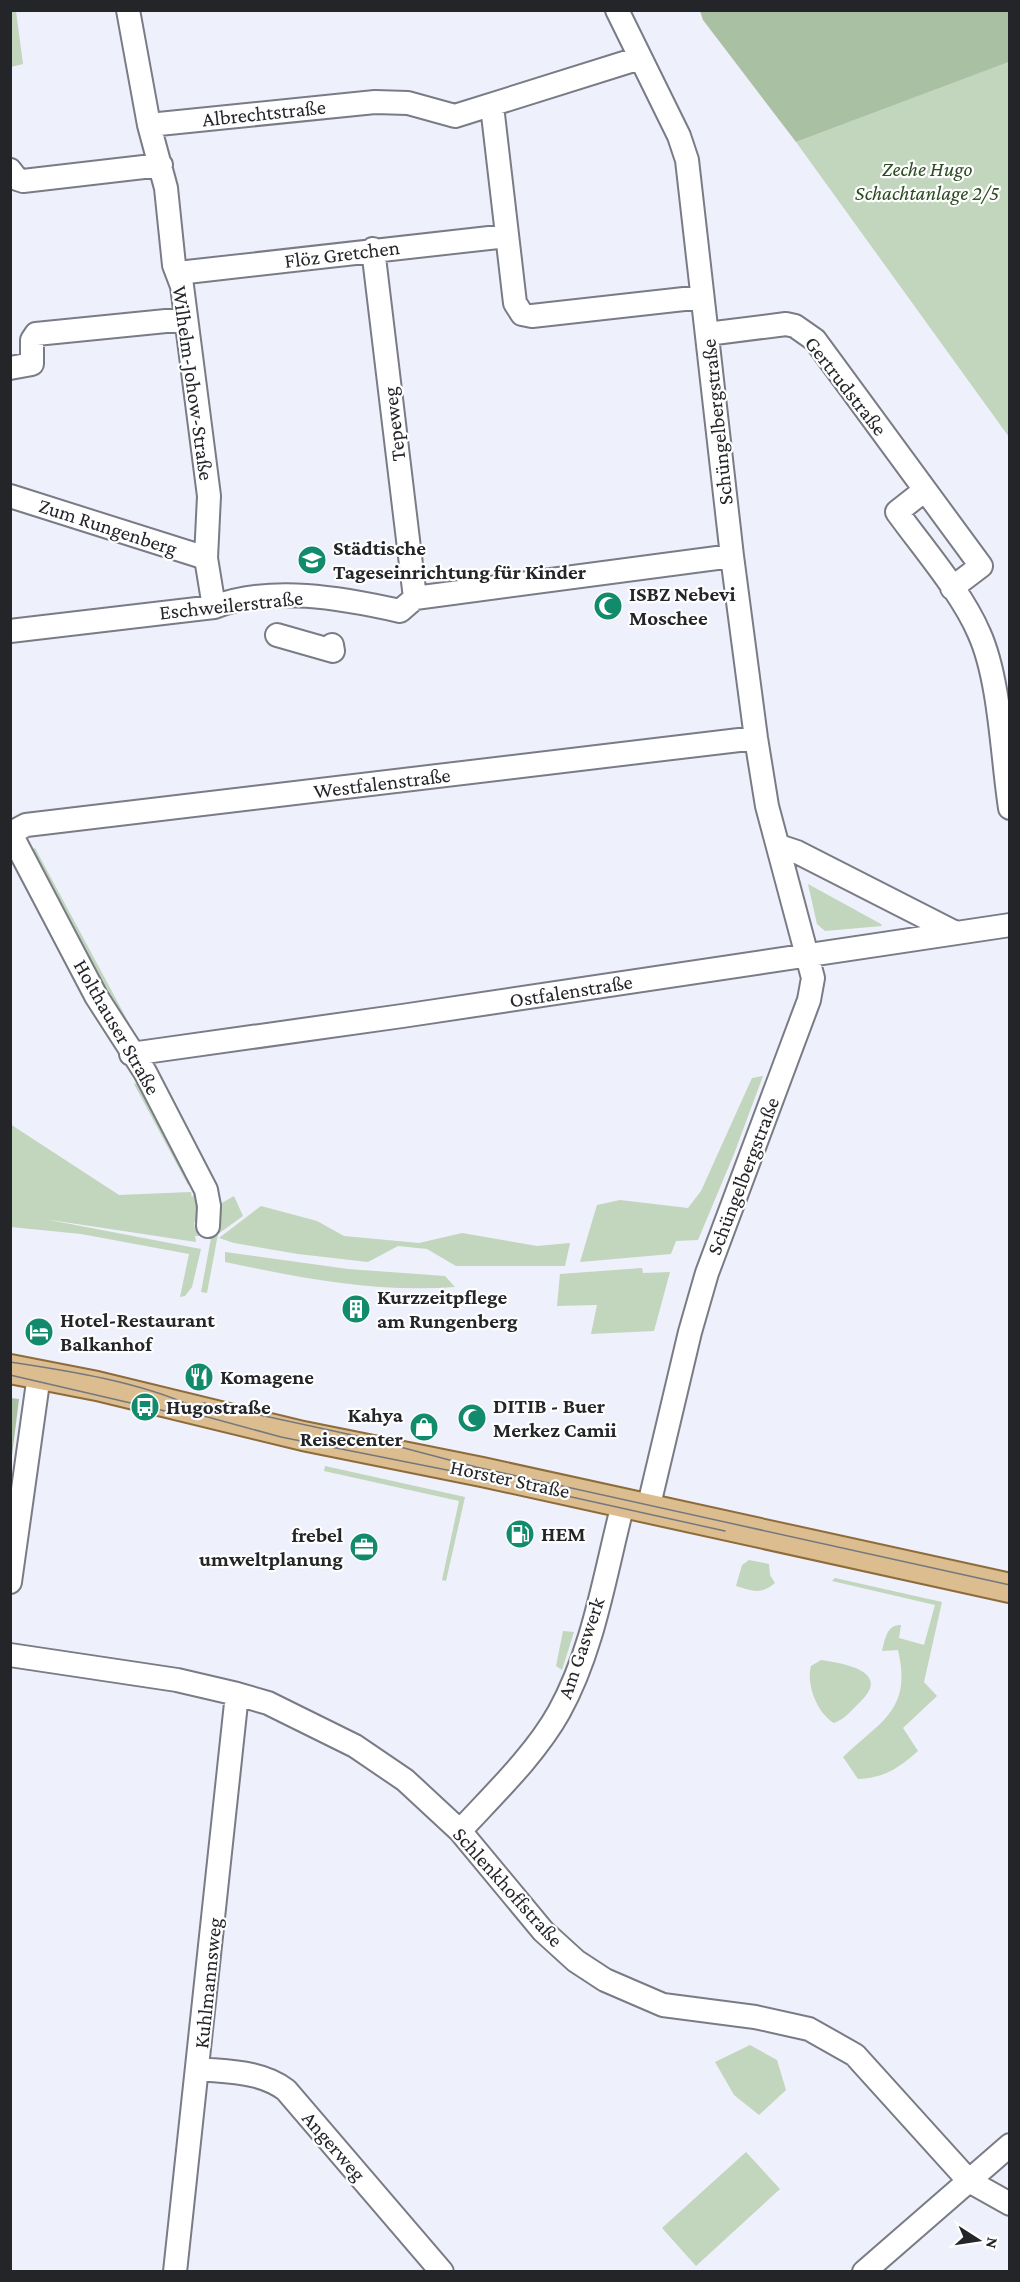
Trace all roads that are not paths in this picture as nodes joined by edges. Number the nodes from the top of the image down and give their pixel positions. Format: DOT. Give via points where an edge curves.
graph roads {
  1 [pos="128,10"];
  2 [pos="617,10"];
  3 [pos="640,58"];
  4 [pos="492,106"];
  5 [pos="149,125"];
  6 [pos="161,165"];
  7 [pos="10,170"];
  8 [pos="507,236"];
  9 [pos="373,249"];
  10 [pos="178,273"];
  11 [pos="702,297"];
  12 [pos="186,318"];
  13 [pos="707,334"];
  14 [pos="10,368"];
  15 [pos="925,490"];
  16 [pos="10,496"];
  17 [pos="732,556"];
  18 [pos="206,558"];
  19 [pos="952,588"];
  20 [pos="415,598"];
  21 [pos="220,605"];
  22 [pos="10,631"];
  23 [pos="277,635"];
  24 [pos="332,645"];
  25 [pos="756,738"];
  26 [pos="1010,808"];
  27 [pos="11,832"];
  28 [pos="779,846"];
  29 [pos="1010,925"];
  30 [pos="956,933"];
  31 [pos="808,955"];
  32 [pos="131,1054"];
  33 [pos="208,1226"];
  34 [pos="10,1369"];
  35 [pos="39,1375"];
  36 [pos="636,1506"];
  37 [pos="10,1582"];
  38 [pos="1010,1588"];
  39 [pos="10,1655"];
  40 [pos="237,1694"];
  41 [pos="460,1831"];
  42 [pos="199,2069"];
  43 [pos="1010,2145"];
  44 [pos="969,2181"];
  45 [pos="1010,2204"];
  46 [pos="175,2271"];
  47 [pos="442,2271"];
  48 [pos="864,2271"];
  1 -- 5 [label="street"];
  2 -- 3 [label="street, Schüngelbergstraße"];
  3 -- 4 [label="street, Albrechtstraße"];
  3 -- 11 [label="street, Schüngelbergstraße" via="687,160"];
  4 -- 5 [label="street, Albrechtstraße" via="455,116 416,105 375,102"];
  4 -- 8 [label="street"];
  5 -- 6 [label="street, Wilhelm-Johow-Straße"];
  6 -- 7 [label="street" via="23,181"];
  6 -- 10 [label="street, Wilhelm-Johow-Straße"];
  8 -- 9 [label="street, Flöz Gretchen"];
  8 -- 11 [label="street" via="514,303 527,316"];
  9 -- 10 [label="street, Flöz Gretchen"];
  9 -- 20 [label="street, Tepeweg"];
  10 -- 12 [label="street, Wilhelm-Johow-Straße"];
  11 -- 13 [label="street, Schüngelbergstraße"];
  12 -- 14 [label="street" via="36,334 32,340 32,364"];
  12 -- 18 [label="street, Wilhelm-Johow-Straße" via="209,496"];
  13 -- 15 [label="street, Gertrudstraße" via="786,324 806,332"];
  13 -- 17 [label="street, Schüngelbergstraße"];
  15 -- 19 [label="street" via="897,512"];
  15 -- 19 [label="street, Gertrudstraße" via="981,566"];
  16 -- 18 [label="street, Zum Rungenberg"];
  17 -- 20 [label="street, Eschweilerstraße"];
  17 -- 25 [label="street, Schüngelbergstraße"];
  18 -- 21 [label="street, Wilhelm-Johow-Straße"];
  19 -- 26 [label="street" via="980,633 995,691"];
  20 -- 21 [label="street, Eschweilerstraße" via="400,611 348,608 309,596"];
  21 -- 22 [label="street, Eschweilerstraße"];
  23 -- 24 [label="street" via="333,651"];
  25 -- 27 [label="street, Westfalenstraße" via="26,825"];
  25 -- 28 [label="street, Schüngelbergstraße" via="767,806"];
  27 -- 32 [label="street, Holthauser Straße" via="96,996"];
  28 -- 30 [label="street"];
  28 -- 31 [label="street, Schüngelbergstraße"];
  29 -- 30 [label="street, Ostfalenstraße"];
  30 -- 31 [label="street, Ostfalenstraße"];
  31 -- 32 [label="street, Ostfalenstraße"];
  31 -- 36 [label="street, Schüngelbergstraße" via="813,970 812,989 706,1273"];
  32 -- 33 [label="street, Holthauser Straße" via="145,1072 206,1190"];
  34 -- 35 [label="main road, Horster Straße"];
  35 -- 36 [label="main road, Horster Straße"];
  35 -- 37 [label="street"];
  36 -- 38 [label="main road, Horster Straße"];
  36 -- 41 [label="street, Am Gaswerk" via="558,1714 517,1769"];
  39 -- 40 [label="street, Schlenkhoffstraße" via="177,1680"];
  40 -- 41 [label="street, Schlenkhoffstraße" via="268,1703 355,1746 405,1780"];
  40 -- 42 [label="street, Kuhlmannsweg"];
  41 -- 44 [label="street, Schlenkhoffstraße" via="543,1931 576,1961 605,1980 663,2005 809,2028 855,2055"];
  42 -- 46 [label="street, Kuhlmannsweg"];
  42 -- 47 [label="street, Angerweg" via="260,2076 286,2090"];
  43 -- 44 [label="street"];
  44 -- 45 [label="street, Schlenkhoffstraße"];
  44 -- 48 [label="street"];
}
